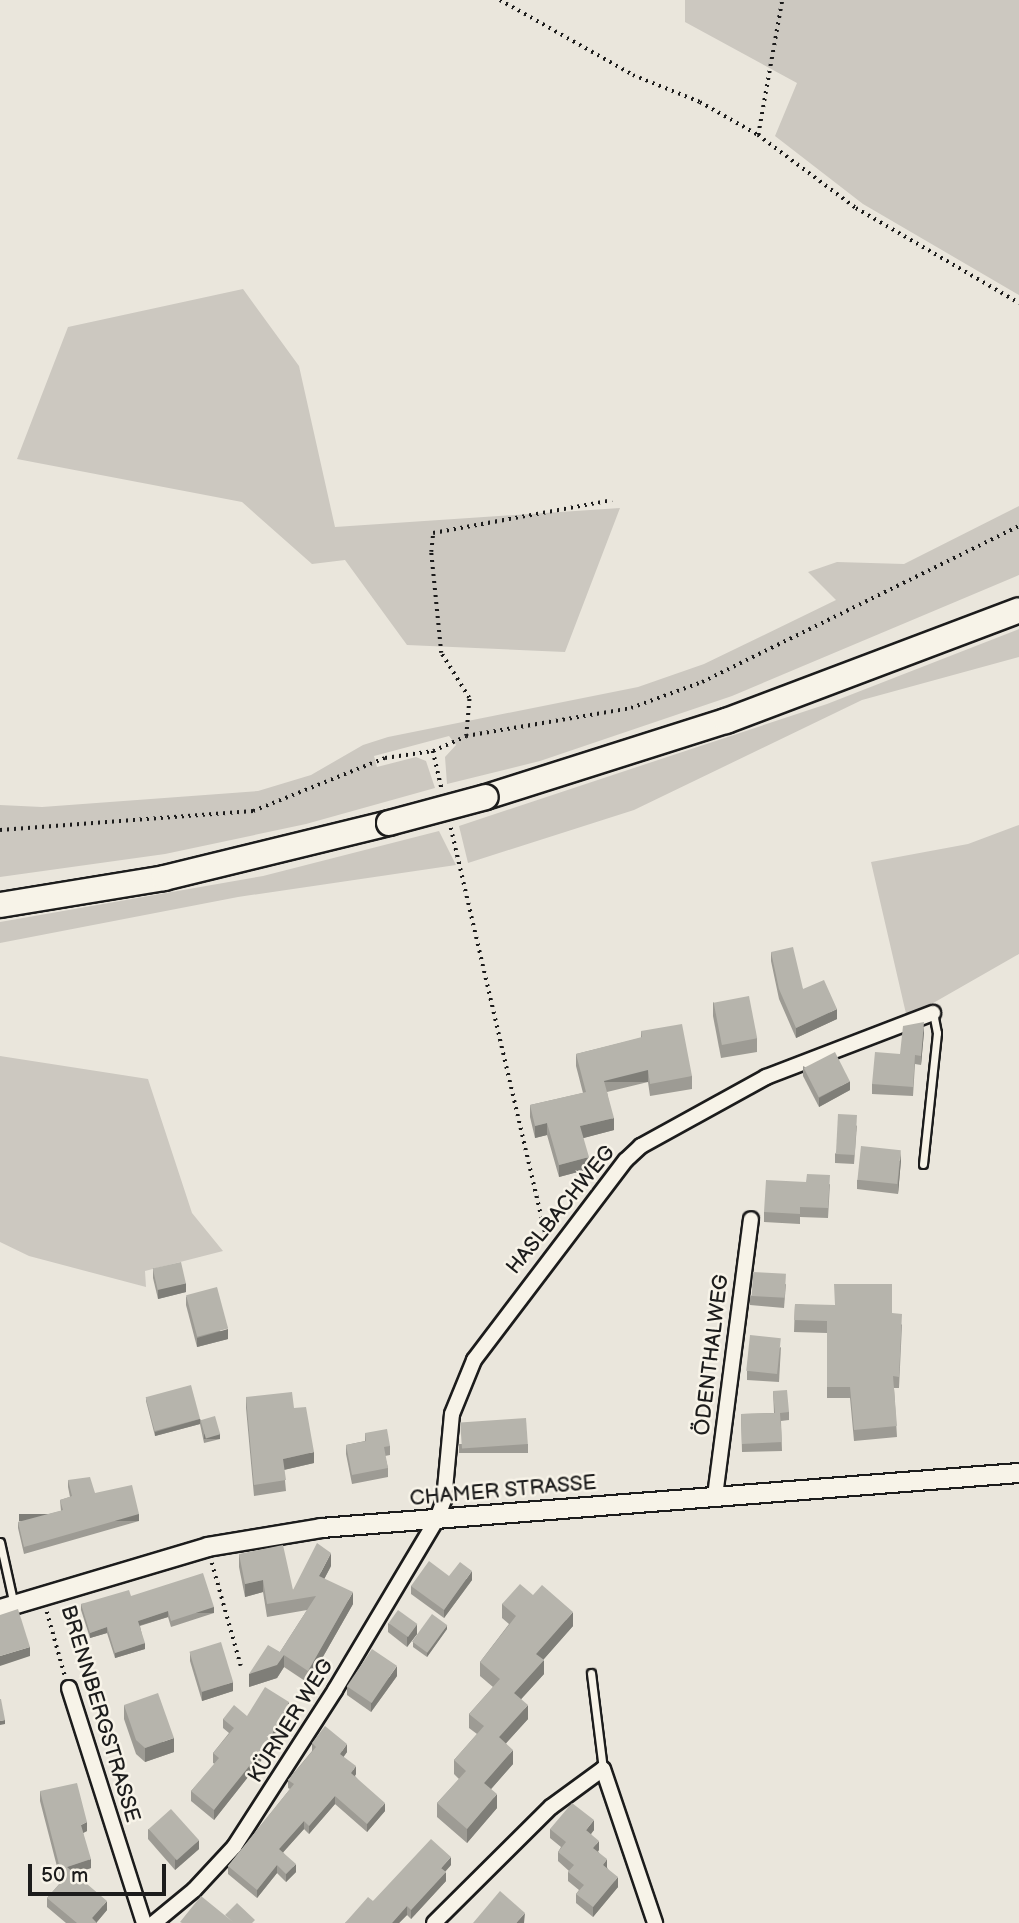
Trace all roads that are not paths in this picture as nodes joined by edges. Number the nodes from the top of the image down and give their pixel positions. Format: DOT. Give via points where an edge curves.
graph roads {
  1 [pos="1019,610"];
  2 [pos="0,905"];
  3 [pos="933,1013"];
  4 [pos="923,1164"];
  5 [pos="751,1219"];
  6 [pos="1019,1472"];
  7 [pos="715,1496"];
  8 [pos="437,1520"];
  9 [pos="0,1542"];
  10 [pos="7,1607"];
  11 [pos="591,1673"];
  12 [pos="69,1688"];
  13 [pos="603,1769"];
  14 [pos="144,1923"];
  15 [pos="154,1923"];
  16 [pos="434,1923"];
  17 [pos="655,1923"];
  1 -- 2 [label="highway, bridge" via="726,721 486,797 164,878"];
  3 -- 4 [label="lane" via="937,1033"];
  3 -- 8 [label="street, HASLBACHWEG" via="766,1077 641,1146 494,1328 461,1385"];
  5 -- 7 [label="street, ÖDENTHALWEG"];
  6 -- 7 [label="street, CHAMER STRASSE"];
  7 -- 8 [label="street, CHAMER STRASSE"];
  8 -- 10 [label="street, CHAMER STRASSE" via="321,1528 208,1547"];
  8 -- 15 [label="street, KÜRNER WEG" via="254,1819 194,1890"];
  9 -- 10 [label="lane"];
  11 -- 13 [label="lane"];
  12 -- 14 [label="street, BRENNBERGSTRASSE"];
  13 -- 16 [label="street" via="551,1807"];
  13 -- 17 [label="street"];
}
